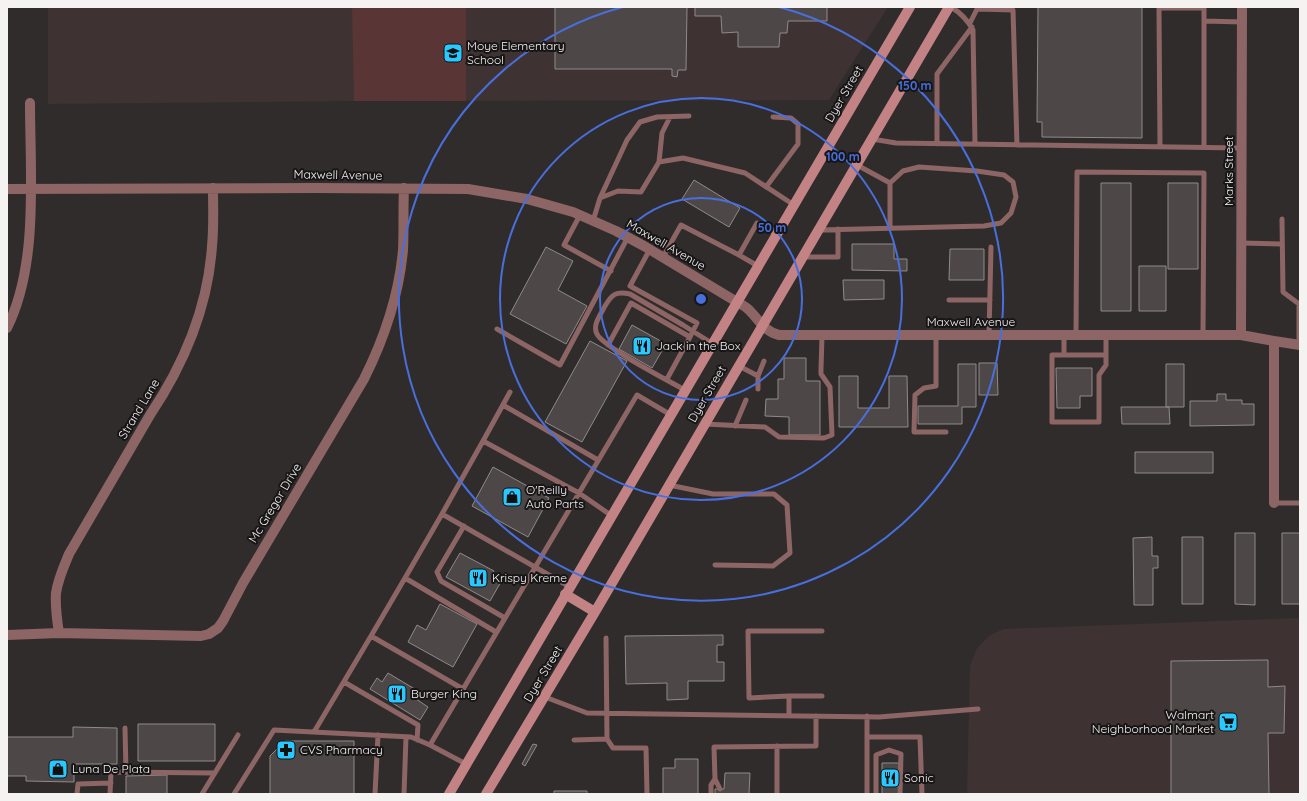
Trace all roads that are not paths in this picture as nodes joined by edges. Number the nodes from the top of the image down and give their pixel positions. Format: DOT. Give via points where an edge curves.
graph roads {
  1 [pos="910,7"];
  2 [pos="950,7"];
  3 [pos="1242,7"];
  4 [pos="1204,21"];
  5 [pos="1242,22"];
  6 [pos="971,25"];
  7 [pos="30,103"];
  8 [pos="688,116"];
  9 [pos="670,117"];
  10 [pos="772,117"];
  11 [pos="872,139"];
  12 [pos="937,144"];
  13 [pos="975,144"];
  14 [pos="1017,145"];
  15 [pos="1160,147"];
  16 [pos="1204,147"];
  17 [pos="1242,148"];
  18 [pos="660,162"];
  19 [pos="856,165"];
  20 [pos="890,183"];
  21 [pos="766,187"];
  22 [pos="213,188"];
  23 [pos="404,188"];
  24 [pos="7,189"];
  25 [pos="31,189"];
  26 [pos="600,198"];
  27 [pos="794,205"];
  28 [pos="580,215"];
  29 [pos="1282,219"];
  30 [pos="593,221"];
  31 [pos="890,228"];
  32 [pos="838,229"];
  33 [pos="819,230"];
  34 [pos="777,234"];
  35 [pos="628,237"];
  36 [pos="1242,243"];
  37 [pos="1282,244"];
  38 [pos="991,247"];
  39 [pos="650,249"];
  40 [pos="739,255"];
  41 [pos="663,257"];
  42 [pos="803,257"];
  43 [pos="758,266"];
  44 [pos="611,271"];
  45 [pos="949,300"];
  46 [pos="990,300"];
  47 [pos="737,302"];
  48 [pos="762,326"];
  49 [pos="7,328"];
  50 [pos="497,329"];
  51 [pos="693,331"];
  52 [pos="1241,334"];
  53 [pos="989,335"];
  54 [pos="1064,335"];
  55 [pos="1076,335"];
  56 [pos="1106,335"];
  57 [pos="1203,335"];
  58 [pos="822,336"];
  59 [pos="936,336"];
  60 [pos="690,337"];
  61 [pos="1274,341"];
  62 [pos="712,344"];
  63 [pos="608,345"];
  64 [pos="1299,345"];
  65 [pos="1064,355"];
  66 [pos="1106,355"];
  67 [pos="764,362"];
  68 [pos="739,366"];
  69 [pos="758,376"];
  70 [pos="667,379"];
  71 [pos="758,389"];
  72 [pos="685,390"];
  73 [pos="510,392"];
  74 [pos="746,400"];
  75 [pos="503,405"];
  76 [pos="670,416"];
  77 [pos="705,424"];
  78 [pos="735,426"];
  79 [pos="946,432"];
  80 [pos="483,441"];
  81 [pos="598,460"];
  82 [pos="669,485"];
  83 [pos="579,493"];
  84 [pos="1274,503"];
  85 [pos="1300,503"];
  86 [pos="442,514"];
  87 [pos="612,516"];
  88 [pos="464,526"];
  89 [pos="715,565"];
  90 [pos="535,567"];
  91 [pos="405,578"];
  92 [pos="568,591"];
  93 [pos="595,612"];
  94 [pos="505,618"];
  95 [pos="822,631"];
  96 [pos="496,632"];
  97 [pos="59,633"];
  98 [pos="7,635"];
  99 [pos="371,636"];
  100 [pos="606,638"];
  101 [pos="344,682"];
  102 [pos="463,689"];
  103 [pos="788,696"];
  104 [pos="822,696"];
  105 [pos="545,697"];
  106 [pos="978,709"];
  107 [pos="606,714"];
  108 [pos="789,716"];
  109 [pos="816,716"];
  110 [pos="867,716"];
  111 [pos="125,728"];
  112 [pos="314,732"];
  113 [pos="238,735"];
  114 [pos="378,735"];
  115 [pos="406,737"];
  116 [pos="867,737"];
  117 [pos="606,739"];
  118 [pos="417,740"];
  119 [pos="574,740"];
  120 [pos="430,745"];
  121 [pos="777,746"];
  122 [pos="466,764"];
  123 [pos="126,772"];
  124 [pos="215,773"];
  125 [pos="715,779"];
  126 [pos="111,782"];
  127 [pos="720,789"];
  128 [pos="78,794"];
  129 [pos="110,794"];
  130 [pos="202,794"];
  131 [pos="234,794"];
  132 [pos="375,794"];
  133 [pos="404,794"];
  134 [pos="449,794"];
  135 [pos="486,794"];
  136 [pos="647,794"];
  137 [pos="711,794"];
  138 [pos="777,794"];
  139 [pos="867,794"];
  140 [pos="876,794"];
  141 [pos="900,794"];
  142 [pos="922,794"];
  1 -- 27 [label="main road, Dyer Street"];
  2 -- 6 [label="lane" via="964,15"];
  2 -- 11 [label="main road, Dyer Street"];
  3 -- 5 [label="street, Marks Street"];
  4 -- 5 [label="lane"];
  4 -- 15 [label="lane" via="1204,8 1158,8"];
  4 -- 16 [label="lane"];
  5 -- 17 [label="street, Marks Street"];
  6 -- 12 [label="lane" via="937,74"];
  6 -- 13 [label="lane" via="974,41"];
  6 -- 14 [label="lane" via="977,9 1013,10"];
  7 -- 25 [label="street"];
  8 -- 9 [label="lane"];
  9 -- 18 [label="lane" via="662,133"];
  9 -- 26 [label="lane" via="657,117 640,122 627,140"];
  10 -- 21 [label="lane" via="791,118 798,124 798,144"];
  11 -- 12 [label="lane" via="896,143"];
  11 -- 19 [label="main road, Dyer Street"];
  12 -- 13 [label="lane"];
  13 -- 14 [label="lane"];
  14 -- 15 [label="lane"];
  15 -- 16 [label="lane"];
  16 -- 17 [label="lane"];
  17 -- 36 [label="street, Marks Street"];
  18 -- 21 [label="lane" via="683,158 745,173"];
  18 -- 26 [label="lane" via="641,192 618,191"];
  19 -- 20 [label="lane"];
  19 -- 33 [label="main road, Dyer Street"];
  20 -- 31 [label="lane"];
  20 -- 31 [label="lane" via="902,171 919,167 977,171 1004,175 1013,182 1016,197 1011,214 1001,223 984,226"];
  21 -- 27 [label="lane"];
  22 -- 23 [label="street, Maxwell Avenue"];
  22 -- 25 [label="street, Maxwell Avenue"];
  22 -- 97 [label="street, Strand Lane" via="209,276 193,334 180,366 162,398 69,554 56,592"];
  23 -- 28 [label="street, Maxwell Avenue" via="468,189 527,199"];
  23 -- 97 [label="street, Mc Gregor Drive" via="399,276 384,335 373,362 218,628 201,636"];
  24 -- 25 [label="street, Maxwell Avenue"];
  25 -- 49 [label="street" via="27,259 21,290"];
  26 -- 30 [label="lane"];
  27 -- 34 [label="main road, Dyer Street"];
  28 -- 30 [label="street, Maxwell Avenue"];
  28 -- 44 [label="lane" via="564,245"];
  29 -- 37 [label="lane"];
  30 -- 35 [label="street, Maxwell Avenue"];
  31 -- 32 [label="lane"];
  32 -- 33 [label="lane"];
  32 -- 42 [label="lane" via="838,257"];
  33 -- 42 [label="main road, Dyer Street"];
  34 -- 40 [label="lane" via="757,223"];
  34 -- 43 [label="main road, Dyer Street"];
  35 -- 39 [label="street, Maxwell Avenue"];
  35 -- 44 [label="lane"];
  36 -- 37 [label="lane"];
  36 -- 52 [label="street, Marks Street"];
  37 -- 64 [label="lane" via="1283,292 1299,304"];
  38 -- 46 [label="lane"];
  39 -- 41 [label="street, Maxwell Avenue"];
  39 -- 51 [label="lane" via="630,286 697,324"];
  40 -- 41 [label="lane" via="681,225"];
  40 -- 43 [label="lane"];
  41 -- 47 [label="street, Maxwell Avenue"];
  42 -- 48 [label="main road, Dyer Street"];
  43 -- 47 [label="main road, Dyer Street"];
  44 -- 50 [label="lane" via="560,365"];
  45 -- 46 [label="lane"];
  46 -- 53 [label="lane"];
  47 -- 48 [label="street, Maxwell Avenue" via="750,311"];
  47 -- 62 [label="main road, Dyer Street"];
  48 -- 58 [label="street, Maxwell Avenue" via="769,332 779,335"];
  48 -- 68 [label="main road, Dyer Street"];
  51 -- 60 [label="lane"];
  51 -- 62 [label="lane"];
  51 -- 63 [label="lane" via="630,294 620,292 610,296 595,326 597,334"];
  52 -- 57 [label="street, Maxwell Avenue"];
  52 -- 61 [label="street, Maxwell Avenue"];
  53 -- 54 [label="street, Maxwell Avenue"];
  53 -- 59 [label="street, Maxwell Avenue"];
  54 -- 55 [label="street, Maxwell Avenue"];
  54 -- 65 [label="lane"];
  55 -- 56 [label="street, Maxwell Avenue"];
  55 -- 57 [label="lane" via="1077,172 1204,173"];
  56 -- 57 [label="street, Maxwell Avenue"];
  56 -- 66 [label="lane"];
  58 -- 59 [label="street, Maxwell Avenue"];
  58 -- 78 [label="lane" via="821,374 830,387 832,435 824,438 779,438 765,427"];
  59 -- 79 [label="lane" via="936,386 924,388 915,395 914,432"];
  60 -- 63 [label="lane" via="632,303"];
  60 -- 70 [label="lane"];
  61 -- 64 [label="street, Maxwell Avenue"];
  61 -- 84 [label="street"];
  62 -- 72 [label="main road, Dyer Street"];
  63 -- 70 [label="lane"];
  65 -- 66 [label="lane"];
  65 -- 66 [label="lane" via="1052,355 1052,422 1099,422 1099,375 1106,365"];
  67 -- 69 [label="lane"];
  68 -- 69 [label="lane"];
  68 -- 77 [label="main road, Dyer Street"];
  69 -- 71 [label="lane"];
  70 -- 72 [label="lane"];
  72 -- 76 [label="main road, Dyer Street"];
  73 -- 75 [label="lane"];
  74 -- 78 [label="lane"];
  75 -- 80 [label="lane"];
  75 -- 81 [label="lane"];
  76 -- 81 [label="lane" via="636,395"];
  76 -- 87 [label="main road, Dyer Street"];
  77 -- 78 [label="lane"];
  77 -- 82 [label="main road, Dyer Street"];
  80 -- 83 [label="lane"];
  80 -- 86 [label="lane"];
  81 -- 83 [label="lane"];
  82 -- 89 [label="lane" via="713,494 774,494 788,505 790,553 773,566"];
  82 -- 93 [label="main road, Dyer Street"];
  83 -- 87 [label="lane"];
  83 -- 90 [label="lane"];
  84 -- 85 [label="lane"];
  86 -- 88 [label="lane"];
  86 -- 91 [label="lane"];
  87 -- 92 [label="main road, Dyer Street"];
  88 -- 90 [label="lane"];
  88 -- 94 [label="lane" via="437,572 441,580"];
  90 -- 92 [label="lane"];
  90 -- 94 [label="lane"];
  91 -- 96 [label="lane"];
  91 -- 99 [label="lane"];
  92 -- 93 [label="main road"];
  92 -- 122 [label="main road, Dyer Street"];
  93 -- 105 [label="main road, Dyer Street"];
  94 -- 96 [label="lane"];
  95 -- 103 [label="lane" via="748,631 749,698"];
  96 -- 102 [label="lane"];
  97 -- 98 [label="street, Mc Gregor Drive"];
  99 -- 101 [label="lane"];
  99 -- 102 [label="lane"];
  100 -- 107 [label="lane"];
  101 -- 112 [label="lane"];
  101 -- 118 [label="lane" via="418,725"];
  102 -- 120 [label="lane"];
  103 -- 104 [label="lane"];
  103 -- 108 [label="lane"];
  105 -- 107 [label="lane" via="587,713"];
  105 -- 135 [label="main road, Dyer Street"];
  106 -- 110 [label="lane"];
  107 -- 108 [label="lane"];
  107 -- 117 [label="lane"];
  108 -- 109 [label="lane"];
  109 -- 110 [label="lane"];
  109 -- 121 [label="lane" via="816,746"];
  110 -- 116 [label="lane"];
  111 -- 123 [label="lane"];
  112 -- 114 [label="lane"];
  112 -- 131 [label="lane" via="274,730"];
  113 -- 124 [label="lane"];
  114 -- 115 [label="lane"];
  114 -- 132 [label="lane"];
  115 -- 118 [label="lane"];
  115 -- 133 [label="lane"];
  116 -- 139 [label="lane"];
  116 -- 142 [label="lane" via="920,737"];
  117 -- 119 [label="lane"];
  117 -- 136 [label="lane" via="613,748 646,748"];
  118 -- 120 [label="lane"];
  120 -- 122 [label="lane"];
  121 -- 125 [label="lane" via="714,747"];
  121 -- 138 [label="lane"];
  122 -- 134 [label="main road, Dyer Street"];
  123 -- 124 [label="lane"];
  123 -- 126 [label="lane" via="111,772"];
  124 -- 130 [label="lane"];
  125 -- 127 [label="lane"];
  125 -- 137 [label="lane" via="711,785"];
  126 -- 128 [label="lane" via="78,784"];
  126 -- 129 [label="lane"];
  140 -- 141 [label="lane" via="876,754 889,750 901,754"];
}
